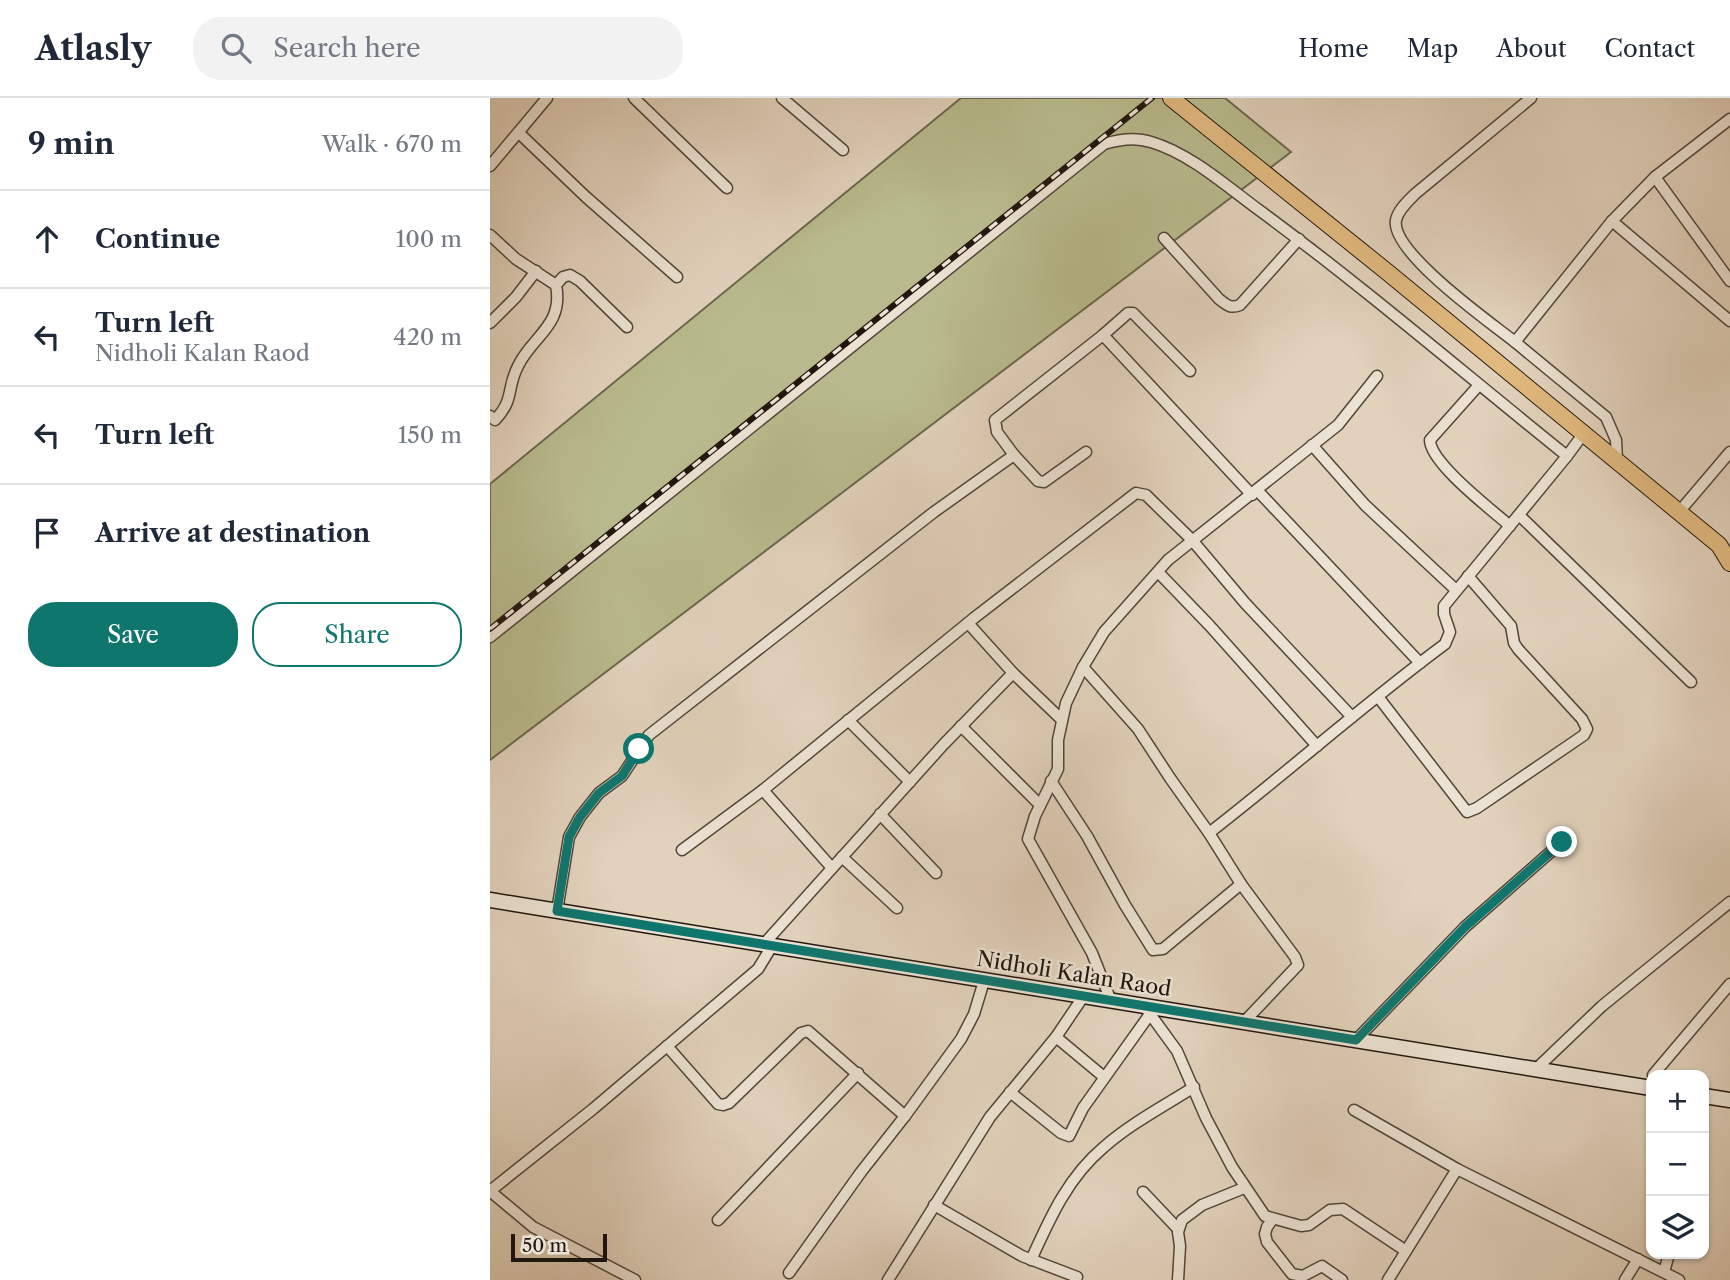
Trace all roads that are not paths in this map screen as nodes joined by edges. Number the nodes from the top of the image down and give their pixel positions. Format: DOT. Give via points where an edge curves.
graph roads {
  1 [pos="547,98"];
  2 [pos="634,98"];
  3 [pos="782,98"];
  4 [pos="1531,98"];
  5 [pos="1174,101"];
  6 [pos="1730,119"];
  7 [pos="519,133"];
  8 [pos="843,150"];
  9 [pos="490,166"];
  10 [pos="1656,177"];
  11 [pos="727,188"];
  12 [pos="1612,221"];
  13 [pos="490,235"];
  14 [pos="1164,238"];
  15 [pos="1299,239"];
  16 [pos="536,271"];
  17 [pos="677,277"];
  18 [pos="1730,281"];
  19 [pos="556,285"];
  20 [pos="1730,321"];
  21 [pos="490,323"];
  22 [pos="628,327"];
  23 [pos="1103,335"];
  24 [pos="1515,342"];
  25 [pos="1190,371"];
  26 [pos="1377,376"];
  27 [pos="1479,385"];
  28 [pos="492,420"];
  29 [pos="1584,433"];
  30 [pos="1312,445"];
  31 [pos="1086,452"];
  32 [pos="1730,452"];
  33 [pos="1014,455"];
  34 [pos="1567,456"];
  35 [pos="1617,460"];
  36 [pos="1255,493"];
  37 [pos="1679,512"];
  38 [pos="1519,515"];
  39 [pos="1510,526"];
  40 [pos="1192,540"];
  41 [pos="1724,546"];
  42 [pos="1730,563"];
  43 [pos="1157,572"];
  44 [pos="1468,576"];
  45 [pos="1456,590"];
  46 [pos="968,623"];
  47 [pos="490,637"];
  48 [pos="1420,663"];
  49 [pos="1083,667"];
  50 [pos="1013,673"];
  51 [pos="1691,682"];
  52 [pos="1379,698"];
  53 [pos="1352,718"];
  54 [pos="848,720"];
  55 [pos="1062,720"];
  56 [pos="961,726"];
  57 [pos="1317,746"];
  58 [pos="1051,781"];
  59 [pos="910,782"];
  60 [pos="762,790"];
  61 [pos="1040,805"];
  62 [pos="880,814"];
  63 [pos="1209,833"];
  64 [pos="1562,842"];
  65 [pos="682,849"];
  66 [pos="842,857"];
  67 [pos="832,868"];
  68 [pos="936,873"];
  69 [pos="1241,884"];
  70 [pos="490,900"];
  71 [pos="1730,902"];
  72 [pos="897,908"];
  73 [pos="557,911"];
  74 [pos="768,946"];
  75 [pos="984,981"];
  76 [pos="1730,984"];
  77 [pos="1083,997"];
  78 [pos="1111,1001"];
  79 [pos="1147,1010"];
  80 [pos="1244,1022"];
  81 [pos="1056,1037"];
  82 [pos="1356,1040"];
  83 [pos="667,1046"];
  84 [pos="1536,1069"];
  85 [pos="1660,1070"];
  86 [pos="858,1073"];
  87 [pos="1104,1077"];
  88 [pos="1646,1082"];
  89 [pos="1194,1087"];
  90 [pos="1010,1091"];
  91 [pos="1709,1097"];
  92 [pos="1729,1099"];
  93 [pos="1354,1110"];
  94 [pos="905,1116"];
  95 [pos="1457,1169"];
  96 [pos="1244,1188"];
  97 [pos="490,1191"];
  98 [pos="1143,1192"];
  99 [pos="934,1205"];
  100 [pos="718,1220"];
  101 [pos="1272,1220"];
  102 [pos="1178,1229"];
  103 [pos="1406,1251"];
  104 [pos="1031,1259"];
  105 [pos="1638,1259"];
  106 [pos="1668,1259"];
  107 [pos="1664,1272"];
  108 [pos="789,1273"];
  109 [pos="1077,1277"];
  110 [pos="635,1280"];
  111 [pos="888,1280"];
  112 [pos="1178,1280"];
  113 [pos="1342,1280"];
  114 [pos="1388,1280"];
  115 [pos="1625,1280"];
  116 [pos="1679,1280"];
  1 -- 7 [label="street"];
  2 -- 11 [label="street"];
  3 -- 8 [label="street"];
  4 -- 24 [label="street" via="1415,194 1396,219 1401,239 1441,284"];
  5 -- 29 [label="main road"];
  6 -- 10 [label="street"];
  7 -- 9 [label="street"];
  7 -- 17 [label="street"];
  10 -- 12 [label="street"];
  10 -- 18 [label="street"];
  12 -- 20 [label="street"];
  12 -- 24 [label="street"];
  13 -- 16 [label="street"];
  14 -- 15 [label="street" via="1219,299 1234,307"];
  15 -- 27 [label="street"];
  15 -- 47 [label="street" via="1208,173 1152,142 1128,139 1104,144"];
  16 -- 19 [label="street"];
  16 -- 21 [label="street"];
  19 -- 22 [label="street" via="563,277 573,276"];
  19 -- 28 [label="street" via="551,325 517,366 509,402"];
  23 -- 25 [label="street" via="1133,313"];
  23 -- 33 [label="street" via="995,420 997,432"];
  23 -- 36 [label="street"];
  24 -- 35 [label="street" via="1606,417 1616,440"];
  26 -- 30 [label="street" via="1338,425"];
  27 -- 34 [label="street"];
  27 -- 39 [label="street" via="1430,440 1430,446 1449,472"];
  29 -- 34 [label="street"];
  29 -- 35 [label="main road"];
  30 -- 36 [label="street"];
  30 -- 45 [label="street" via="1365,505"];
  31 -- 33 [label="street" via="1044,482"];
  32 -- 37 [label="street"];
  33 -- 73 [label="street" via="913,528 649,735 622,776 599,793 569,837"];
  34 -- 38 [label="street"];
  35 -- 37 [label="main road"];
  36 -- 40 [label="street"];
  36 -- 48 [label="street"];
  37 -- 41 [label="main road"];
  38 -- 39 [label="street"];
  38 -- 51 [label="street"];
  39 -- 44 [label="street"];
  40 -- 43 [label="street"];
  40 -- 46 [label="street" via="1146,495 1136,493"];
  40 -- 53 [label="street"];
  41 -- 42 [label="main road"];
  43 -- 49 [label="street" via="1104,632"];
  43 -- 57 [label="street"];
  44 -- 45 [label="street"];
  44 -- 52 [label="street" via="1511,626 1518,649 1582,719 1587,729 1584,735 1467,812"];
  45 -- 48 [label="street" via="1444,606 1449,637"];
  46 -- 50 [label="street"];
  46 -- 54 [label="street"];
  48 -- 52 [label="street"];
  49 -- 55 [label="street"];
  49 -- 63 [label="street" via="1138,729"];
  50 -- 55 [label="street"];
  50 -- 56 [label="street"];
  52 -- 53 [label="street"];
  53 -- 57 [label="street"];
  54 -- 59 [label="street"];
  54 -- 60 [label="street"];
  55 -- 58 [label="street" via="1058,769"];
  56 -- 59 [label="street"];
  56 -- 61 [label="street"];
  57 -- 63 [label="street"];
  58 -- 61 [label="street"];
  58 -- 69 [label="street" via="1153,950 1163,949"];
  59 -- 62 [label="street"];
  60 -- 65 [label="street"];
  60 -- 67 [label="street"];
  61 -- 78 [label="street" via="1028,839 1092,953"];
  62 -- 66 [label="street"];
  62 -- 68 [label="street"];
  63 -- 69 [label="street"];
  64 -- 82 [label="street" via="1465,927"];
  66 -- 67 [label="street"];
  66 -- 72 [label="street"];
  67 -- 74 [label="street"];
  69 -- 80 [label="street" via="1298,965"];
  70 -- 73 [label="street, Nidholi Kalan Raod"];
  71 -- 84 [label="street" via="1602,1006"];
  73 -- 74 [label="street, Nidholi Kalan Raod"];
  74 -- 75 [label="street, Nidholi Kalan Raod"];
  74 -- 83 [label="street" via="758,969"];
  75 -- 77 [label="street, Nidholi Kalan Raod"];
  75 -- 94 [label="street" via="961,1039"];
  76 -- 85 [label="street"];
  77 -- 78 [label="street, Nidholi Kalan Raod"];
  77 -- 81 [label="street"];
  78 -- 79 [label="street, Nidholi Kalan Raod"];
  79 -- 80 [label="street, Nidholi Kalan Raod"];
  79 -- 87 [label="street"];
  79 -- 89 [label="street" via="1177,1051"];
  80 -- 82 [label="street, Nidholi Kalan Raod"];
  81 -- 87 [label="street"];
  81 -- 90 [label="street"];
  82 -- 84 [label="street, Nidholi Kalan Raod"];
  83 -- 86 [label="street" via="723,1105 804,1031"];
  83 -- 97 [label="street"];
  84 -- 88 [label="street, Nidholi Kalan Raod"];
  86 -- 94 [label="street"];
  86 -- 100 [label="street"];
  87 -- 90 [label="street" via="1069,1136"];
  89 -- 96 [label="street"];
  89 -- 104 [label="street" via="1122,1133 1090,1160 1066,1189"];
  90 -- 99 [label="street"];
  91 -- 92 [label="street"];
  93 -- 95 [label="street"];
  94 -- 108 [label="street"];
  95 -- 103 [label="street"];
  95 -- 105 [label="street"];
  96 -- 101 [label="street"];
  96 -- 102 [label="street" via="1202,1205 1186,1216"];
  97 -- 110 [label="street" via="533,1227"];
  98 -- 102 [label="street"];
  99 -- 104 [label="street"];
  99 -- 111 [label="street"];
  101 -- 103 [label="street" via="1309,1225 1330,1210 1343,1209"];
  101 -- 113 [label="street" via="1265,1234 1267,1242 1292,1274 1303,1276 1322,1266"];
  102 -- 112 [label="street"];
  103 -- 114 [label="street"];
  104 -- 109 [label="street"];
  105 -- 107 [label="street"];
  105 -- 115 [label="street"];
  106 -- 107 [label="street"];
  107 -- 116 [label="street"];
}
